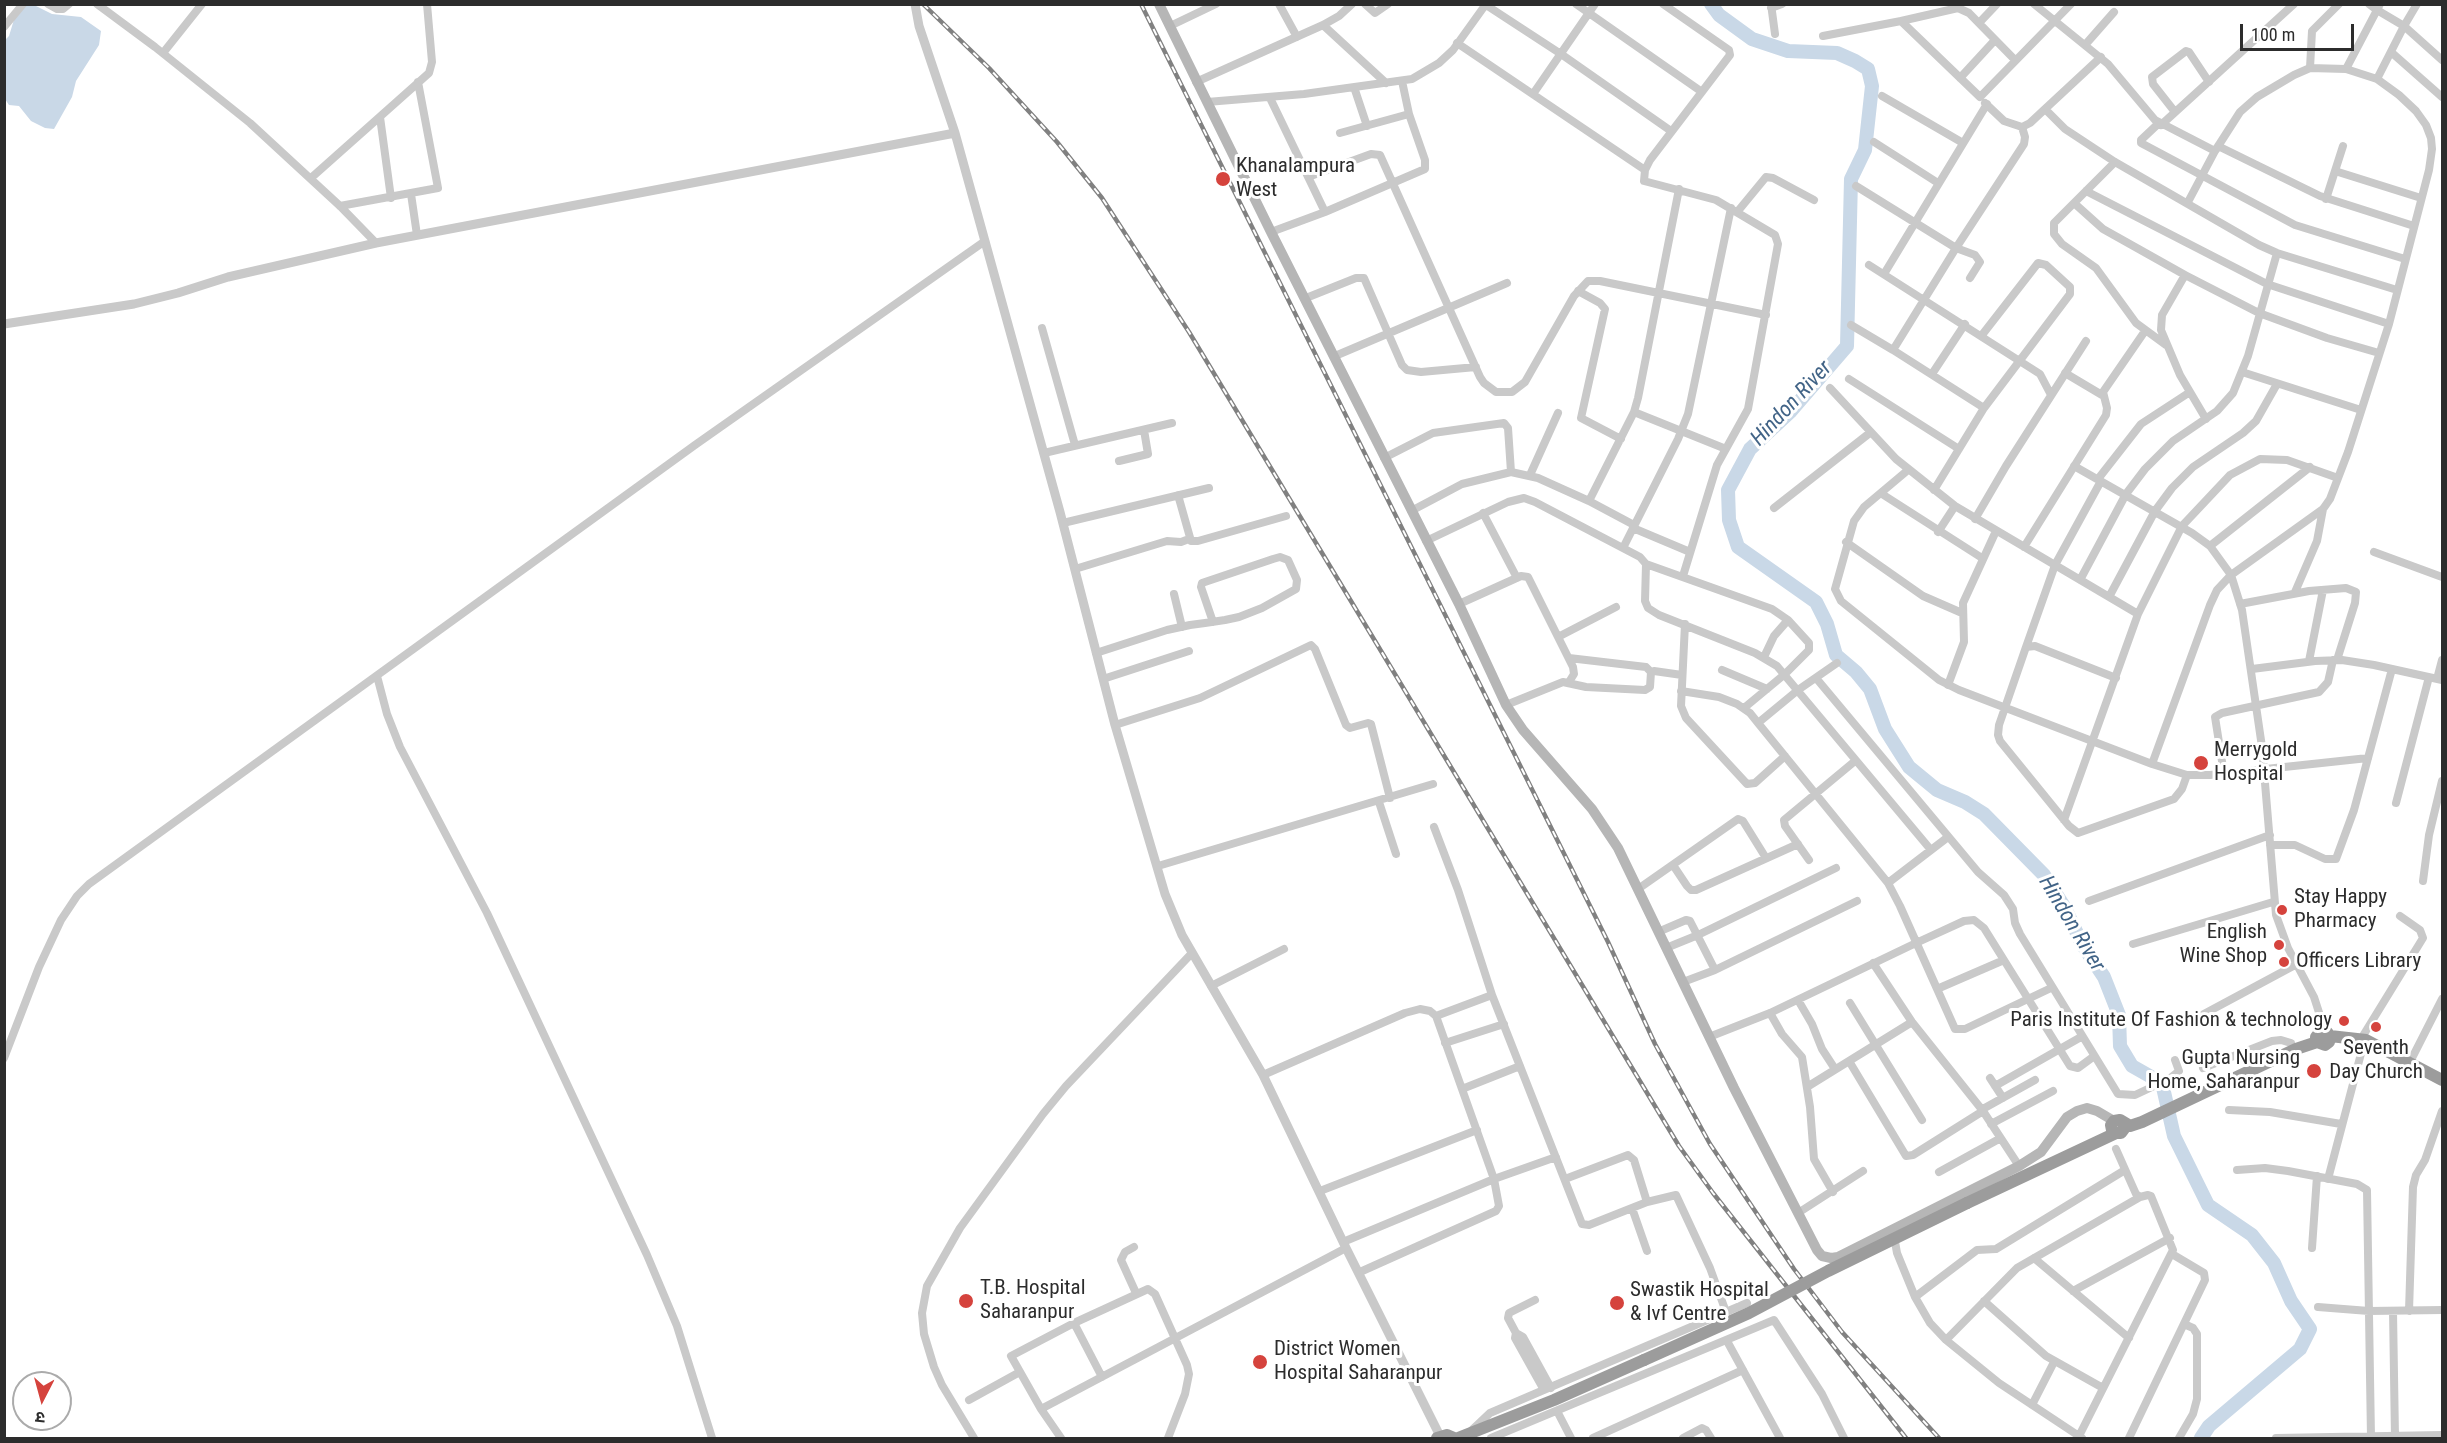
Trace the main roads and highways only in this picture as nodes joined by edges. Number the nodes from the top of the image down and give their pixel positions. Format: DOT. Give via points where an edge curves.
graph roads {
  1 [pos="1160,4"];
  2 [pos="2324,1037"];
  3 [pos="2242,1074"];
  4 [pos="2442,1080"];
  5 [pos="2118,1126"];
  6 [pos="1439,1437"];
  7 [pos="1463,1437"];
  1 -- 5 [label="main road" via="1506,705 1599,818 1618,849 1822,1256 1831,1258 2019,1166 2041,1152 2067,1117 2078,1111 2087,1108"];
  2 -- 3 [label="highway"];
  2 -- 3 [label="highway" via="2291,1043"];
  2 -- 4 [label="highway" via="2366,1044"];
  3 -- 5 [label="highway" via="2142,1122"];
  5 -- 7 [label="highway, bridge" via="1749,1313"];
  6 -- 7 [label="highway"];
}
